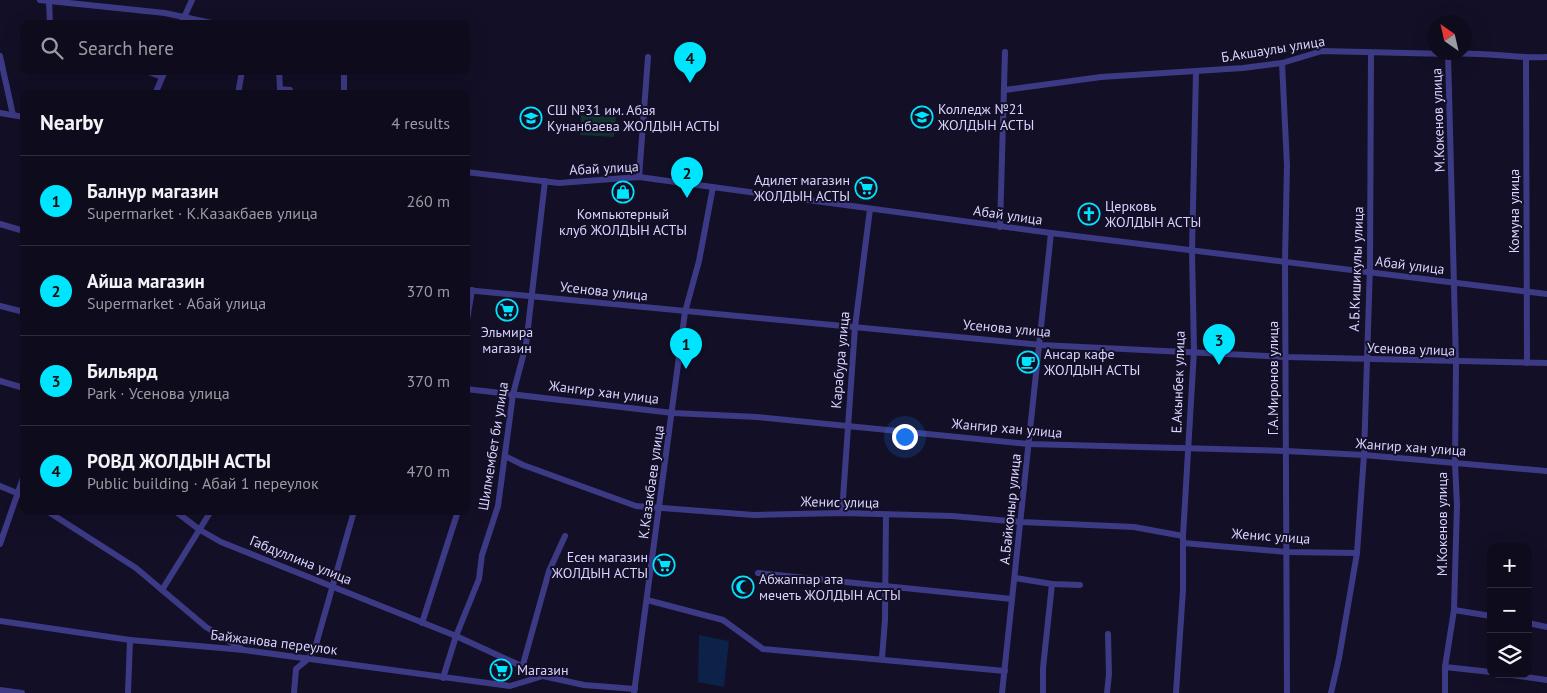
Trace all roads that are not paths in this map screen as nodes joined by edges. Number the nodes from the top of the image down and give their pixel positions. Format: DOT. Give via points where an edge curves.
graph roads {
  1 [pos="40,0"];
  2 [pos="192,0"];
  3 [pos="49,1"];
  4 [pos="50,20"];
  5 [pos="182,20"];
  6 [pos="1006,52"];
  7 [pos="1371,53"];
  8 [pos="1472,53"];
  9 [pos="1427,54"];
  10 [pos="0,56"];
  11 [pos="648,57"];
  12 [pos="1547,57"];
  13 [pos="1526,58"];
  14 [pos="1448,60"];
  15 [pos="1282,63"];
  16 [pos="1196,72"];
  17 [pos="163,75"];
  18 [pos="241,75"];
  19 [pos="280,75"];
  20 [pos="344,75"];
  21 [pos="157,90"];
  22 [pos="239,90"];
  23 [pos="290,90"];
  24 [pos="344,90"];
  25 [pos="1005,90"];
  26 [pos="0,113"];
  27 [pos="12,115"];
  28 [pos="20,116"];
  29 [pos="470,172"];
  30 [pos="639,177"];
  31 [pos="545,181"];
  32 [pos="713,187"];
  33 [pos="870,209"];
  34 [pos="0,224"];
  35 [pos="1000,226"];
  36 [pos="20,230"];
  37 [pos="1051,234"];
  38 [pos="1192,251"];
  39 [pos="1285,262"];
  40 [pos="1370,272"];
  41 [pos="1454,283"];
  42 [pos="470,290"];
  43 [pos="1527,292"];
  44 [pos="1547,294"];
  45 [pos="533,296"];
  46 [pos="0,306"];
  47 [pos="20,311"];
  48 [pos="685,312"];
  49 [pos="855,327"];
  50 [pos="1041,345"];
  51 [pos="1194,351"];
  52 [pos="1286,357"];
  53 [pos="1366,360"];
  54 [pos="1456,363"];
  55 [pos="1527,364"];
  56 [pos="1547,364"];
  57 [pos="0,381"];
  58 [pos="20,387"];
  59 [pos="470,389"];
  60 [pos="513,394"];
  61 [pos="673,413"];
  62 [pos="848,425"];
  63 [pos="1029,444"];
  64 [pos="1188,450"];
  65 [pos="1286,451"];
  66 [pos="1364,455"];
  67 [pos="505,456"];
  68 [pos="1455,462"];
  69 [pos="1547,471"];
  70 [pos="20,485"];
  71 [pos="0,486"];
  72 [pos="17,492"];
  73 [pos="20,494"];
  74 [pos="660,507"];
  75 [pos="842,513"];
  76 [pos="54,515"];
  77 [pos="180,515"];
  78 [pos="209,515"];
  79 [pos="353,515"];
  80 [pos="457,515"];
  81 [pos="886,515"];
  82 [pos="1022,522"];
  83 [pos="200,530"];
  84 [pos="565,536"];
  85 [pos="1183,539"];
  86 [pos="0,544"];
  87 [pos="1287,552"];
  88 [pos="1357,553"];
  89 [pos="758,573"];
  90 [pos="1015,578"];
  91 [pos="1052,584"];
  92 [pos="1080,585"];
  93 [pos="333,586"];
  94 [pos="884,586"];
  95 [pos="162,590"];
  96 [pos="1012,599"];
  97 [pos="647,600"];
  98 [pos="1454,610"];
  99 [pos="1487,615"];
  100 [pos="0,621"];
  101 [pos="422,623"];
  102 [pos="1532,624"];
  103 [pos="1547,627"];
  104 [pos="1108,634"];
  105 [pos="456,636"];
  106 [pos="130,640"];
  107 [pos="244,650"];
  108 [pos="882,658"];
  109 [pos="308,659"];
  110 [pos="1445,667"];
  111 [pos="522,668"];
  112 [pos="1005,671"];
  113 [pos="1487,672"];
  114 [pos="542,676"];
  115 [pos="443,678"];
  116 [pos="1532,678"];
  117 [pos="1547,680"];
  118 [pos="0,690"];
  119 [pos="634,691"];
  120 [pos="22,693"];
  121 [pos="128,693"];
  122 [pos="294,693"];
  123 [pos="1002,693"];
  124 [pos="1044,693"];
  125 [pos="1107,693"];
  126 [pos="1176,693"];
  127 [pos="1287,693"];
  128 [pos="1331,693"];
  129 [pos="1445,693"];
  1 -- 3 [label="street"];
  2 -- 5 [label="street"];
  3 -- 4 [label="street"];
  3 -- 5 [label="street" via="165,13"];
  6 -- 25 [label="street"];
  7 -- 9 [label="street, Б.Акшаулы улица"];
  7 -- 15 [label="street, Б.Акшаулы улица" via="1322,51"];
  7 -- 40 [label="street, А.Б.Кишикулы улица"];
  8 -- 13 [label="street, Б.Акшаулы улица"];
  10 -- 27 [label="street"];
  11 -- 30 [label="street"];
  12 -- 13 [label="street, Б.Акшаулы улица"];
  13 -- 43 [label="street, Комуна улица"];
  14 -- 41 [label="street, М.Кокенов улица"];
  15 -- 16 [label="street, Б.Акшаулы улица"];
  15 -- 39 [label="street, Г.А.Миронов улица" via="1287,165"];
  16 -- 25 [label="street, Б.Акшаулы улица" via="1101,77"];
  16 -- 38 [label="street, Е.Акынбек улица"];
  17 -- 21 [label="street"];
  18 -- 22 [label="street"];
  19 -- 23 [label="street" via="280,89"];
  20 -- 24 [label="street"];
  25 -- 35 [label="street"];
  26 -- 27 [label="street"];
  27 -- 28 [label="street"];
  29 -- 31 [label="street, Абай улица"];
  30 -- 31 [label="street, Абай улица" via="559,183"];
  30 -- 32 [label="street, Абай улица"];
  31 -- 45 [label="street, Шилмембет би улица"];
  32 -- 33 [label="street, Абай улица"];
  32 -- 48 [label="street, К.Казакбаев улица" via="699,261"];
  33 -- 35 [label="street, Абай улица"];
  33 -- 49 [label="street, Карабура улица"];
  34 -- 36 [label="street"];
  35 -- 37 [label="street, Абай улица"];
  37 -- 38 [label="street, Абай улица"];
  37 -- 50 [label="street, А.Байконыр улица"];
  38 -- 39 [label="street, Абай улица"];
  38 -- 51 [label="street, Е.Акынбек улица"];
  39 -- 40 [label="street, Абай улица"];
  39 -- 52 [label="street, Г.А.Миронов улица"];
  40 -- 41 [label="street, Абай улица"];
  40 -- 53 [label="street, А.Б.Кишикулы улица"];
  41 -- 43 [label="street, Абай улица"];
  41 -- 54 [label="street, М.Кокенов улица"];
  42 -- 45 [label="street, Усенова улица"];
  43 -- 44 [label="street, Абай улица"];
  43 -- 55 [label="street, Комуна улица"];
  45 -- 48 [label="street, Усенова улица"];
  45 -- 60 [label="street, Шилмембет би улица" via="526,345"];
  46 -- 47 [label="street"];
  48 -- 49 [label="street, Усенова улица"];
  48 -- 61 [label="street, К.Казакбаев улица"];
  49 -- 50 [label="street, Усенова улица"];
  49 -- 62 [label="street, Карабура улица"];
  50 -- 51 [label="street, Усенова улица"];
  50 -- 63 [label="street, А.Байконыр улица"];
  51 -- 52 [label="street, Усенова улица"];
  51 -- 64 [label="street, Е.Акынбек улица"];
  52 -- 53 [label="street, Усенова улица"];
  52 -- 65 [label="street, Г.А.Миронов улица"];
  53 -- 54 [label="street, Усенова улица"];
  53 -- 66 [label="street, А.Б.Кишикулы улица"];
  54 -- 55 [label="street, Усенова улица"];
  54 -- 68 [label="street, М.Кокенов улица"];
  55 -- 56 [label="street, Усенова улица"];
  57 -- 58 [label="street"];
  59 -- 60 [label="street, Жангир хан улица"];
  60 -- 61 [label="street, Жангир хан улица"];
  60 -- 67 [label="street, Шилмембет би улица"];
  61 -- 62 [label="street, Жангир хан улица"];
  61 -- 74 [label="street, К.Казакбаев улица"];
  62 -- 63 [label="street, Жангир хан улица"];
  62 -- 75 [label="street, Карабура улица"];
  63 -- 64 [label="street, Жангир хан улица"];
  63 -- 82 [label="street, А.Байконыр улица"];
  64 -- 65 [label="street, Жангир хан улица"];
  64 -- 85 [label="street, Е.Акынбек улица"];
  65 -- 66 [label="street, Жангир хан улица"];
  65 -- 87 [label="street, Г.А.Миронов улица"];
  66 -- 68 [label="street, Жангир хан улица"];
  66 -- 88 [label="street, А.Б.Кишикулы улица"];
  67 -- 74 [label="street, Женис улица" via="636,506"];
  67 -- 105 [label="street, Шилмембет би улица" via="498,506 482,555 479,579"];
  68 -- 69 [label="street, Жангир хан улица"];
  68 -- 98 [label="street, М.Кокенов улица"];
  70 -- 72 [label="street"];
  71 -- 72 [label="street"];
  72 -- 73 [label="street"];
  72 -- 86 [label="street"];
  74 -- 75 [label="street, Женис улица" via="754,515"];
  74 -- 97 [label="street, К.Казакбаев улица"];
  75 -- 81 [label="street, Женис улица"];
  76 -- 95 [label="street" via="136,568"];
  77 -- 83 [label="street, Габдуллина улица"];
  78 -- 83 [label="street"];
  79 -- 93 [label="street"];
  80 -- 101 [label="street"];
  81 -- 82 [label="street, Женис улица"];
  81 -- 94 [label="street"];
  82 -- 85 [label="street, Женис улица" via="1134,527"];
  82 -- 90 [label="street, А.Байконыр улица"];
  83 -- 93 [label="street, Габдуллина улица" via="221,542"];
  83 -- 95 [label="street"];
  84 -- 111 [label="street" via="549,571"];
  85 -- 87 [label="street, Женис улица"];
  85 -- 126 [label="street, Е.Акынбек улица"];
  87 -- 88 [label="street, Женис улица"];
  87 -- 127 [label="street, Г.А.Миронов улица"];
  88 -- 128 [label="street, А.Б.Кишикулы улица"];
  89 -- 94 [label="street"];
  90 -- 91 [label="street, А.Байконыр улица"];
  90 -- 96 [label="street, А.Байконыр улица"];
  91 -- 92 [label="street, А.Байконыр улица"];
  91 -- 124 [label="street" via="1043,668"];
  93 -- 101 [label="street, Габдуллина улица"];
  93 -- 109 [label="street" via="315,648"];
  94 -- 96 [label="street"];
  94 -- 108 [label="street"];
  95 -- 107 [label="street" via="206,627"];
  96 -- 112 [label="street, А.Байконыр улица"];
  97 -- 108 [label="street" via="723,620 763,649"];
  97 -- 119 [label="street, К.Казакбаев улица"];
  98 -- 99 [label="street"];
  98 -- 110 [label="street, М.Кокенов улица"];
  100 -- 106 [label="street, Байжанова переулок"];
  101 -- 105 [label="street, Габдуллина улица"];
  102 -- 103 [label="street"];
  104 -- 125 [label="street" via="1110,674"];
  105 -- 111 [label="street, Габдуллина улица"];
  105 -- 115 [label="street, Шилмембет би улица"];
  106 -- 107 [label="street, Байжанова переулок"];
  106 -- 121 [label="street"];
  107 -- 109 [label="street, Байжанова переулок"];
  108 -- 112 [label="street"];
  109 -- 115 [label="street, Байжанова переулок"];
  109 -- 122 [label="street" via="296,669"];
  110 -- 113 [label="street"];
  110 -- 129 [label="street, М.Кокенов улица"];
  111 -- 114 [label="street, Габдуллина улица"];
  112 -- 123 [label="street, А.Байконыр улица"];
  114 -- 115 [label="street, Байжанова переулок" via="510,686"];
  114 -- 119 [label="street, Габдуллина улица"];
  116 -- 117 [label="street"];
  118 -- 120 [label="street"];
}
